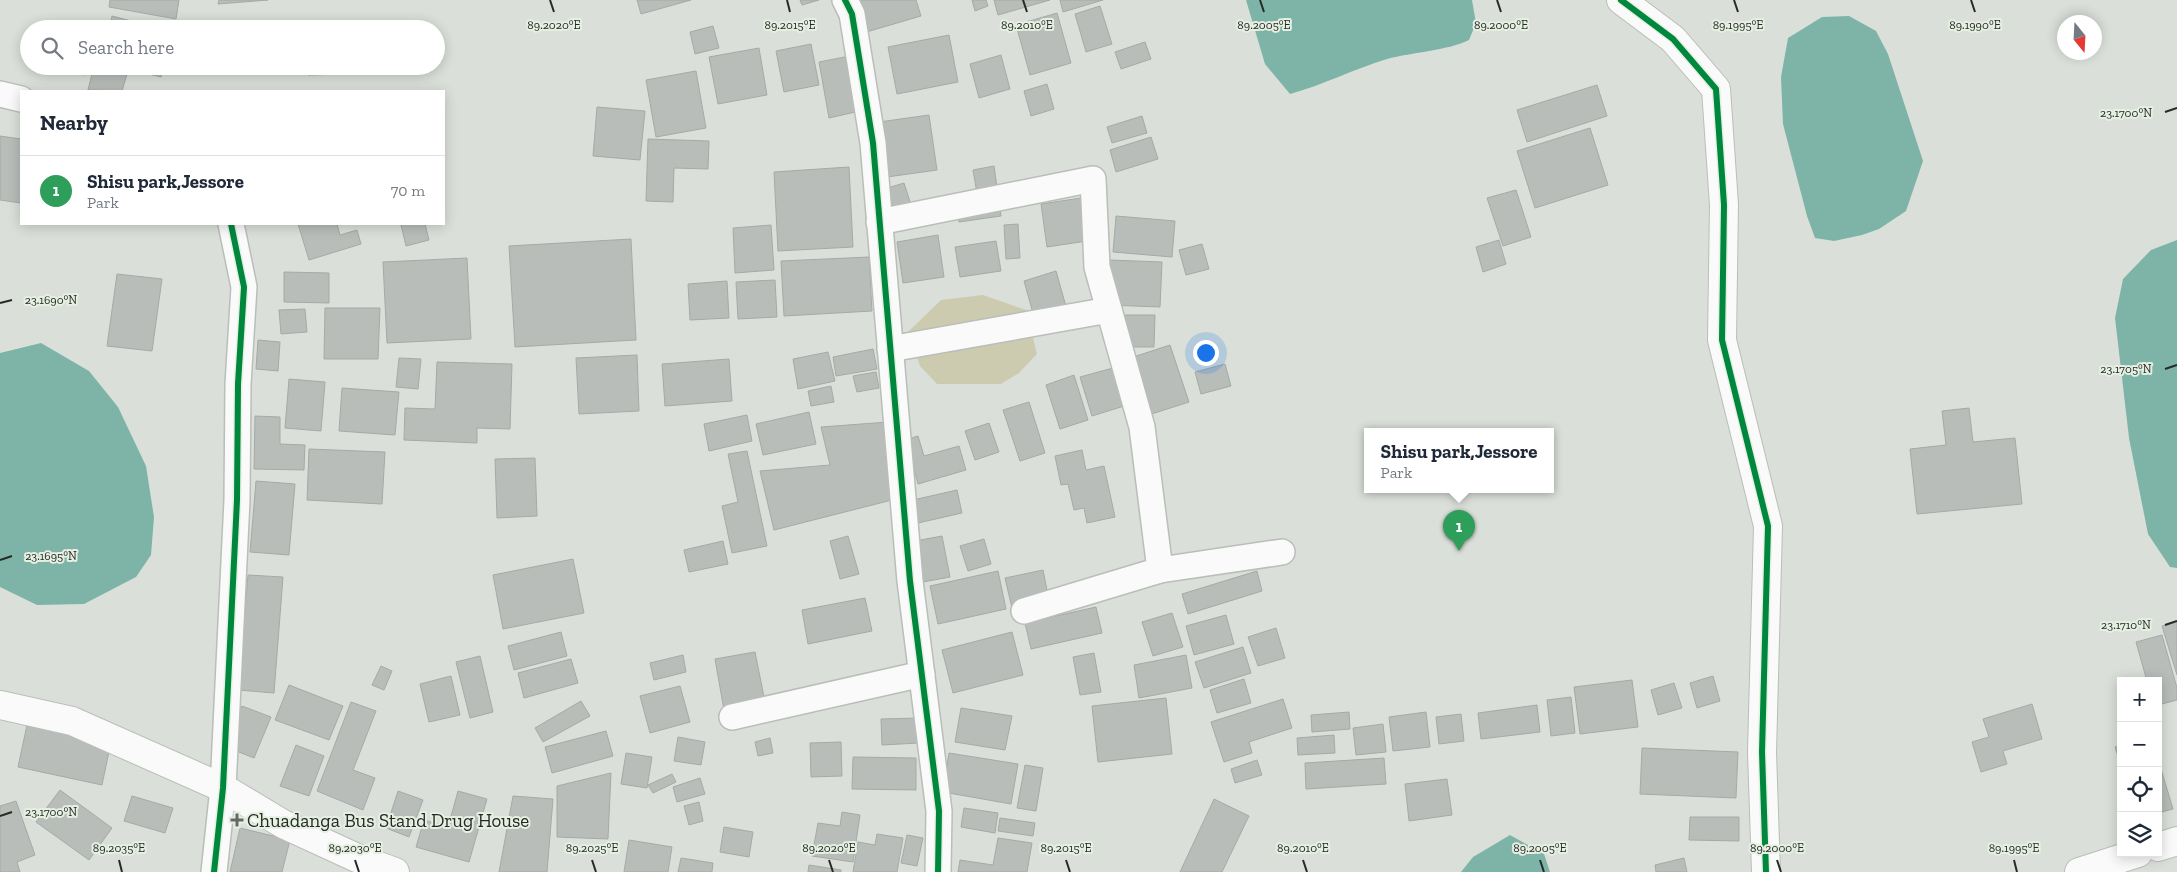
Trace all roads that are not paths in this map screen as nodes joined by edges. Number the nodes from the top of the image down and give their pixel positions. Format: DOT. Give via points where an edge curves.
graph roads {
  1 [pos="845,0"];
  2 [pos="1621,0"];
  3 [pos="0,94"];
  4 [pos="20,99"];
  5 [pos="879,222"];
  6 [pos="231,225"];
  7 [pos="1110,310"];
  8 [pos="890,349"];
  9 [pos="1282,552"];
  10 [pos="1160,570"];
  11 [pos="1024,611"];
  12 [pos="922,674"];
  13 [pos="0,705"];
  14 [pos="732,717"];
  15 [pos="223,788"];
  16 [pos="2177,841"];
  17 [pos="2162,846"];
  18 [pos="2126,857"];
  19 [pos="214,872"];
  20 [pos="395,872"];
  21 [pos="938,872"];
  22 [pos="1766,872"];
  23 [pos="2079,872"];
  1 -- 5 [label="street" via="852,14 872,143"];
  2 -- 22 [label="main road" via="1673,39 1716,89 1724,205 1722,340 1768,526 1762,752"];
  3 -- 4 [label="street"];
  5 -- 7 [label="street" via="1093,180 1097,267"];
  5 -- 8 [label="street"];
  6 -- 15 [label="street" via="244,287"];
  7 -- 8 [label="street"];
  7 -- 10 [label="street" via="1142,427"];
  8 -- 12 [label="street" via="910,581"];
  9 -- 10 [label="street"];
  10 -- 11 [label="street"];
  12 -- 14 [label="street"];
  12 -- 21 [label="street" via="939,811"];
  13 -- 15 [label="main road" via="72,721"];
  15 -- 19 [label="street"];
  15 -- 20 [label="main road" via="283,824"];
  16 -- 17 [label="main road"];
  18 -- 23 [label="main road"];
}
